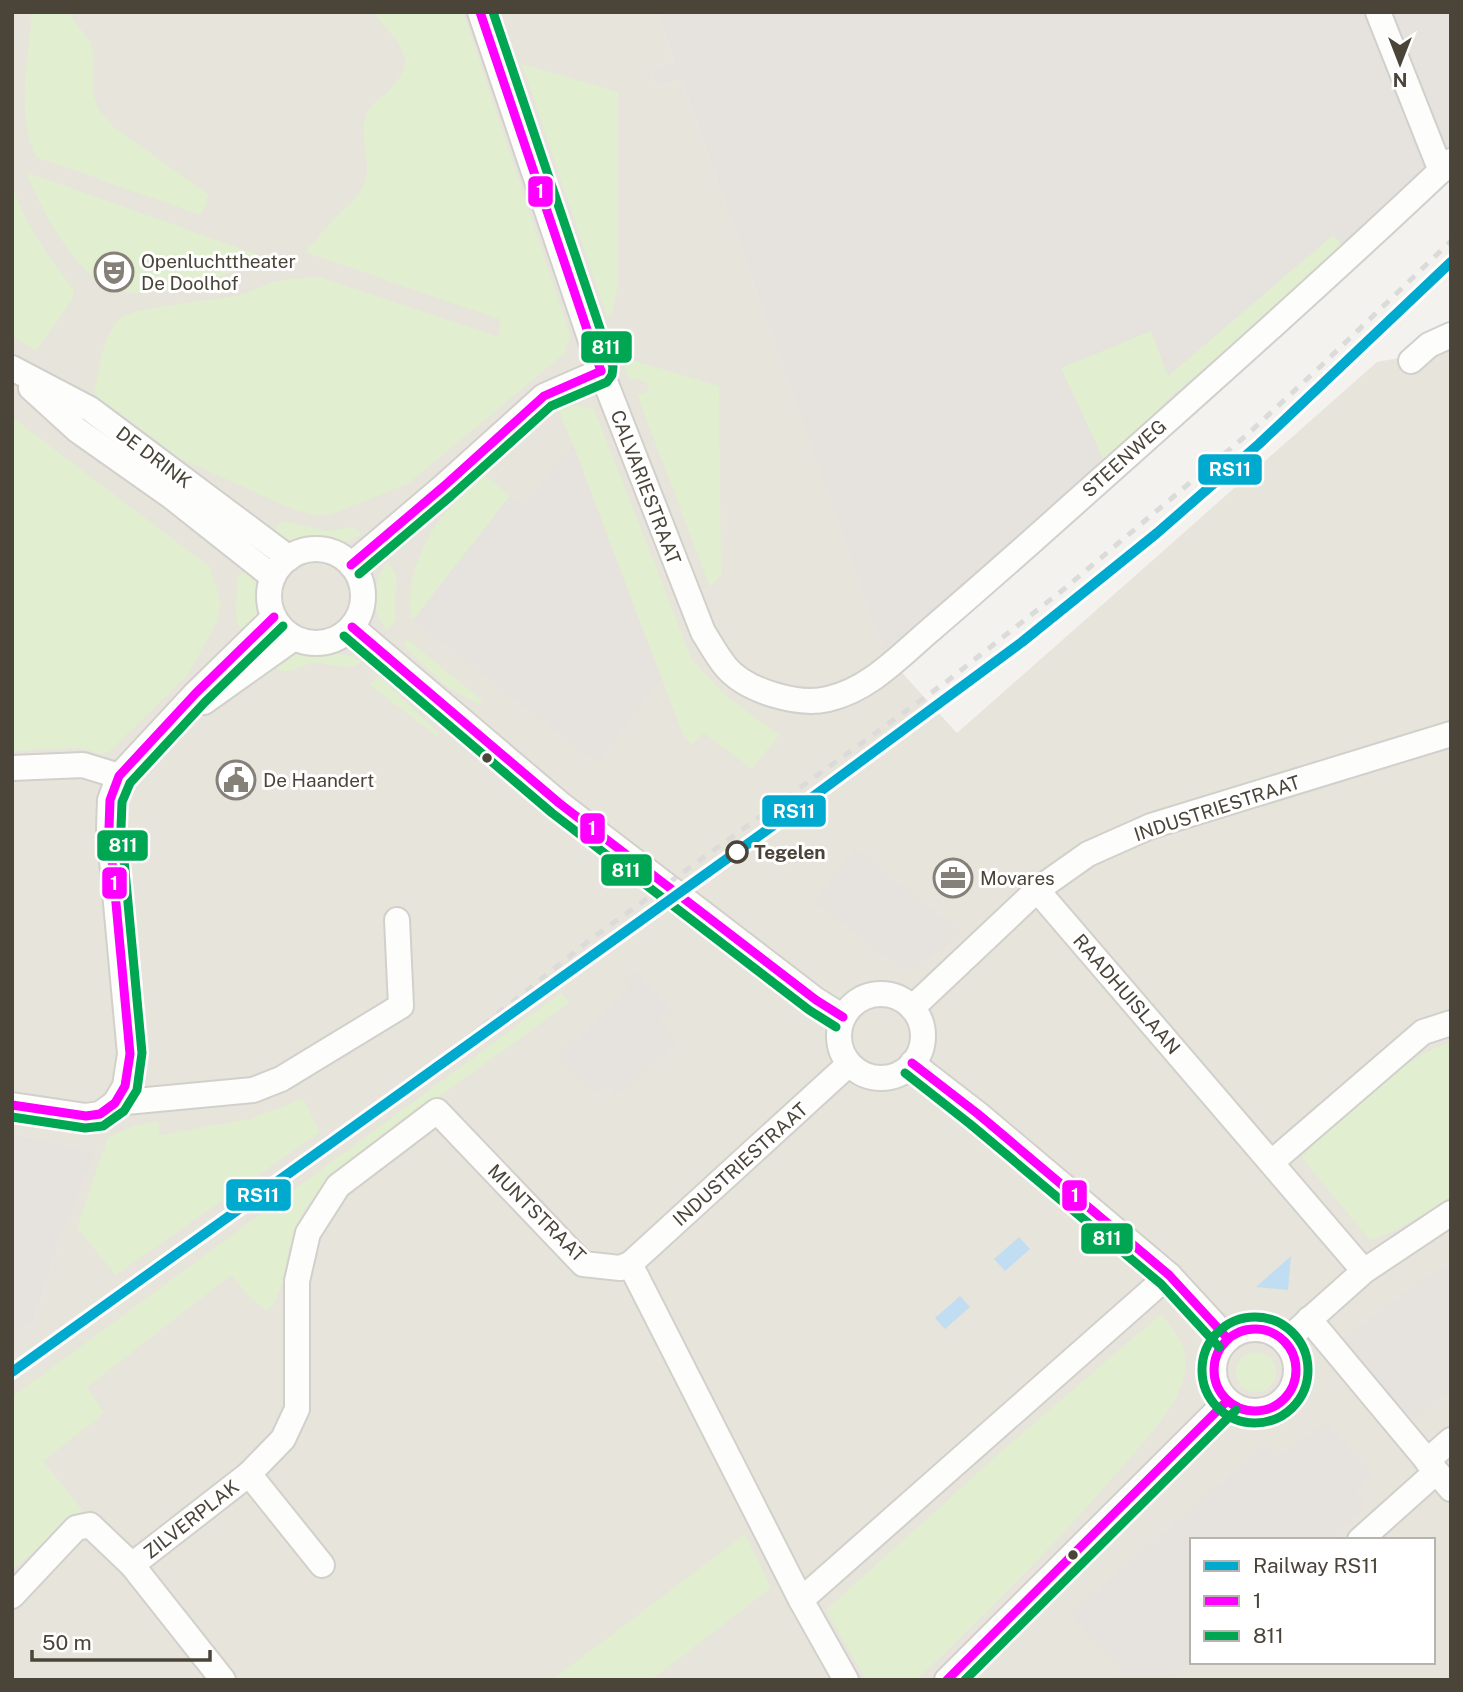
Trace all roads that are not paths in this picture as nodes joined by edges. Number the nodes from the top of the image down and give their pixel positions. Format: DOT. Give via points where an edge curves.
graph roads {
  1 [pos="480,12"];
  2 [pos="1378,12"];
  3 [pos="1446,166"];
  4 [pos="1451,335"];
  5 [pos="1411,361"];
  6 [pos="12,370"];
  7 [pos="601,370"];
  8 [pos="351,565"];
  9 [pos="281,567"];
  10 [pos="274,617"];
  11 [pos="352,627"];
  12 [pos="294,638"];
  13 [pos="772,694"];
  14 [pos="1451,734"];
  15 [pos="158,735"];
  16 [pos="12,768"];
  17 [pos="120,776"];
  18 [pos="1037,890"];
  19 [pos="397,920"];
  20 [pos="912,1008"];
  21 [pos="843,1017"];
  22 [pos="1451,1023"];
  23 [pos="912,1063"];
  24 [pos="849,1064"];
  25 [pos="115,1103"];
  26 [pos="12,1105"];
  27 [pos="1272,1162"];
  28 [pos="1451,1213"];
  29 [pos="630,1264"];
  30 [pos="1364,1271"];
  31 [pos="1169,1275"];
  32 [pos="1309,1320"];
  33 [pos="1228,1339"];
  34 [pos="1285,1341"];
  35 [pos="1227,1401"];
  36 [pos="297,1409"];
  37 [pos="1451,1440"];
  38 [pos="249,1474"];
  39 [pos="1438,1474"];
  40 [pos="1362,1538"];
  41 [pos="132,1565"];
  42 [pos="322,1565"];
  43 [pos="12,1596"];
  44 [pos="801,1600"];
  45 [pos="223,1680"];
  46 [pos="846,1680"];
  47 [pos="947,1680"];
  1 -- 7 [label="street, CALVARIESTRAAT"];
  2 -- 3 [label="street"];
  3 -- 13 [label="street, STEENWEG" via="1317,287 880,674 853,691 826,700 802,701"];
  4 -- 5 [label="street" via="1429,345"];
  6 -- 9 [label="street, DE DRINK" via="77,430"];
  7 -- 8 [label="street" via="544,396"];
  7 -- 13 [label="street, CALVARIESTRAAT" via="703,632 727,669"];
  8 -- 9 [label="street" via="336,553 321,549 306,550"];
  8 -- 11 [label="street" via="364,595"];
  9 -- 10 [label="street" via="269,597"];
  10 -- 12 [label="street"];
  10 -- 15 [label="street"];
  11 -- 12 [label="street" via="325,643"];
  11 -- 21 [label="street" via="559,803"];
  12 -- 15 [label="street"];
  14 -- 18 [label="street, INDUSTRIESTRAAT" via="1151,826 1088,854"];
  15 -- 17 [label="street"];
  16 -- 17 [label="street" via="83,765"];
  17 -- 25 [label="street" via="110,800 109,828 130,1054 125,1086"];
  18 -- 20 [label="street, INDUSTRIESTRAAT"];
  18 -- 27 [label="street, RAADHUISLAAN"];
  19 -- 25 [label="street" via="401,1006 281,1079 253,1090"];
  20 -- 21 [label="street" via="894,996 875,994 858,1001"];
  20 -- 23 [label="street" via="923,1035"];
  21 -- 24 [label="street" via="839,1040"];
  22 -- 27 [label="street" via="1423,1032"];
  23 -- 24 [label="street" via="896,1075 883,1077 859,1072"];
  23 -- 31 [label="street"];
  24 -- 29 [label="street, INDUSTRIESTRAAT"];
  25 -- 26 [label="street" via="100,1114 86,1116"];
  27 -- 30 [label="street, RAADHUISLAAN"];
  28 -- 30 [label="street"];
  29 -- 36 [label="street, MUNTSTRAAT" via="620,1268 583,1264 437,1111 338,1186 307,1233 297,1281"];
  29 -- 44 [label="street"];
  30 -- 32 [label="street"];
  31 -- 33 [label="street"];
  31 -- 44 [label="street"];
  32 -- 34 [label="street"];
  32 -- 39 [label="street"];
  33 -- 34 [label="street" via="1256,1329"];
  33 -- 35 [label="street" via="1214,1367 1214,1378"];
  34 -- 35 [label="street" via="1295,1358 1297,1374 1284,1400 1261,1411 1247,1411"];
  35 -- 47 [label="street"];
  36 -- 38 [label="street, ZILVERPLAK" via="283,1439"];
  37 -- 39 [label="street"];
  38 -- 41 [label="street, ZILVERPLAK"];
  38 -- 42 [label="street, ZILVERPLAK"];
  39 -- 40 [label="street"];
  41 -- 43 [label="street" via="90,1525 76,1528"];
  41 -- 45 [label="street"];
  44 -- 46 [label="street"];
}
